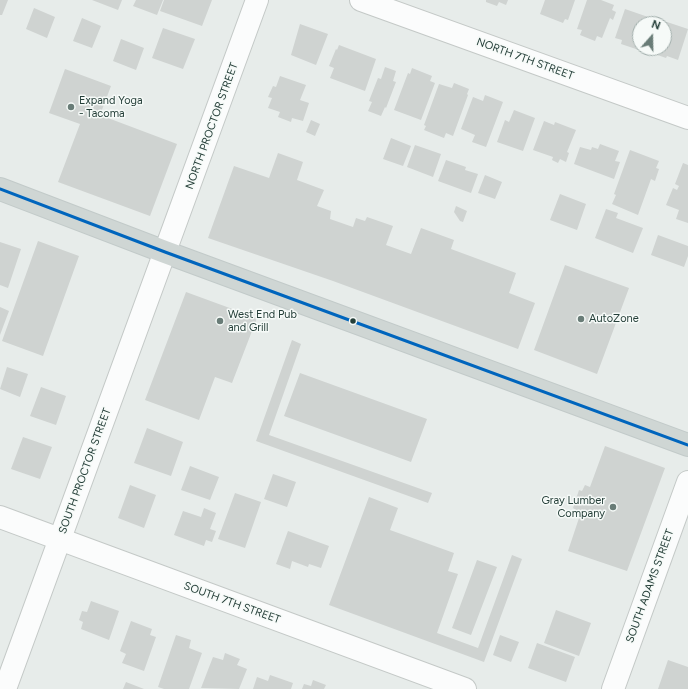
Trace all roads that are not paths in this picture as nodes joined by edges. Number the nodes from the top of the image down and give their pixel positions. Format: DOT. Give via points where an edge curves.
graph roads {
  1 [pos="257,0"];
  2 [pos="361,0"];
  3 [pos="688,118"];
  4 [pos="0,189"];
  5 [pos="165,252"];
  6 [pos="688,445"];
  7 [pos="688,482"];
  8 [pos="0,517"];
  9 [pos="60,539"];
  10 [pos="5,689"];
  11 [pos="465,689"];
  12 [pos="613,689"];
  1 -- 5 [label="street, NORTH PROCTOR STREET"];
  2 -- 3 [label="street, NORTH 7TH STREET"];
  4 -- 5 [label="main road"];
  5 -- 6 [label="main road"];
  5 -- 9 [label="street, SOUTH PROCTOR STREET"];
  7 -- 12 [label="street, SOUTH ADAMS STREET"];
  8 -- 9 [label="street, SOUTH 7TH STREET"];
  9 -- 10 [label="street, SOUTH PROCTOR STREET"];
  9 -- 11 [label="street, SOUTH 7TH STREET"];
}
